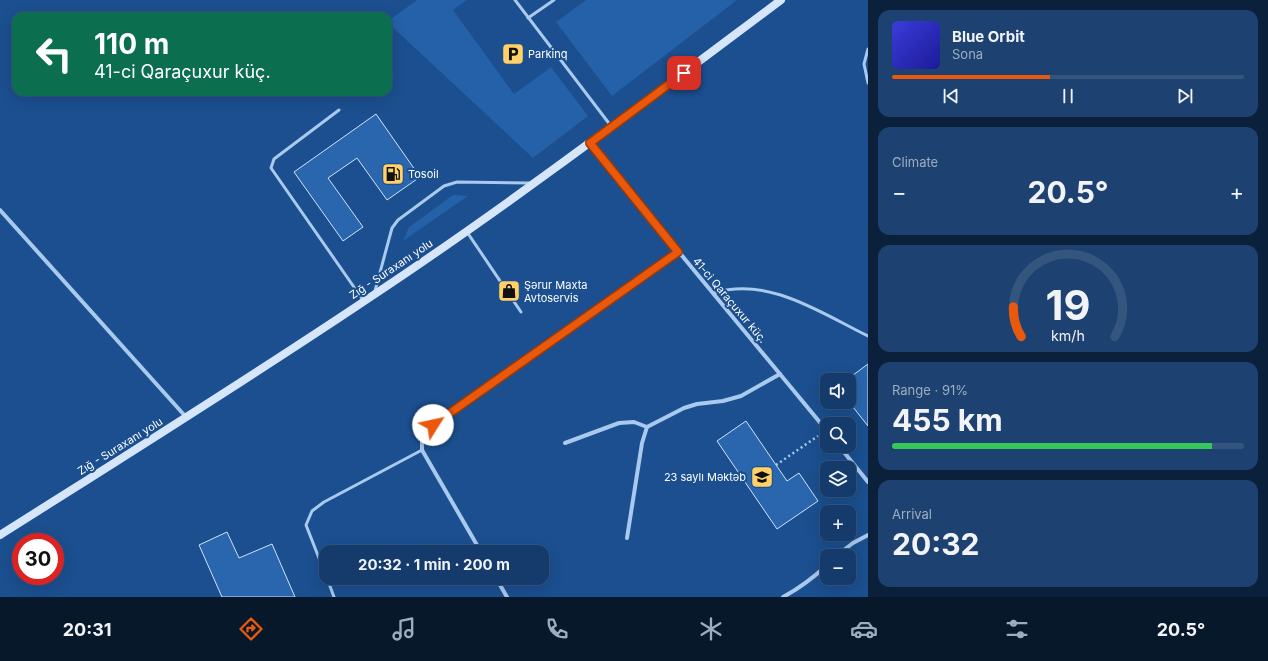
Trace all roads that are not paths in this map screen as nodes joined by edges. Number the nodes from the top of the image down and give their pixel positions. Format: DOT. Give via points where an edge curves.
graph roads {
  1 [pos="515,0"];
  2 [pos="554,0"];
  3 [pos="780,0"];
  4 [pos="528,18"];
  5 [pos="868,49"];
  6 [pos="868,83"];
  7 [pos="339,110"];
  8 [pos="612,127"];
  9 [pos="590,143"];
  10 [pos="535,183"];
  11 [pos="0,210"];
  12 [pos="466,231"];
  13 [pos="678,252"];
  14 [pos="714,293"];
  15 [pos="373,296"];
  16 [pos="364,302"];
  17 [pos="521,312"];
  18 [pos="868,336"];
  19 [pos="780,374"];
  20 [pos="186,417"];
  21 [pos="820,423"];
  22 [pos="647,427"];
  23 [pos="565,443"];
  24 [pos="422,450"];
  25 [pos="845,453"];
  26 [pos="868,482"];
  27 [pos="0,535"];
  28 [pos="868,536"];
  29 [pos="628,538"];
  30 [pos="477,545"];
  31 [pos="845,549"];
  32 [pos="319,559"];
  33 [pos="820,571"];
  34 [pos="329,585"];
  35 [pos="500,585"];
  36 [pos="334,597"];
  37 [pos="507,597"];
  38 [pos="784,597"];
  1 -- 4 [label="lane"];
  2 -- 4 [label="lane"];
  3 -- 8 [label="main road, Zığ - Suraxanı yolu"];
  4 -- 8 [label="lane"];
  5 -- 6 [label="lane" via="864,64"];
  7 -- 16 [label="lane" via="274,159 270,168"];
  8 -- 9 [label="main road, Zığ - Suraxanı yolu"];
  9 -- 10 [label="main road, Zığ - Suraxanı yolu"];
  9 -- 13 [label="street, 41-ci Qaraçuxur küç."];
  10 -- 12 [label="main road, Zığ - Suraxanı yolu"];
  10 -- 15 [label="lane" via="457,182 444,186 398,220 392,228"];
  11 -- 20 [label="street"];
  12 -- 15 [label="main road, Zığ - Suraxanı yolu"];
  12 -- 17 [label="lane"];
  13 -- 14 [label="street, 41-ci Qaraçuxur küç."];
  13 -- 24 [label="street" via="433,425 422,441"];
  14 -- 18 [label="lane" via="749,289 781,295"];
  14 -- 19 [label="street, 41-ci Qaraçuxur küç."];
  15 -- 16 [label="main road, Zığ - Suraxanı yolu"];
  16 -- 20 [label="main road, Zığ - Suraxanı yolu"];
  19 -- 21 [label="street, 41-ci Qaraçuxur küç."];
  19 -- 22 [label="street" via="741,396 684,408"];
  20 -- 27 [label="main road, Zığ - Suraxanı yolu"];
  22 -- 23 [label="street" via="634,422 619,423"];
  22 -- 29 [label="street" via="642,443"];
  24 -- 30 [label="street"];
  24 -- 32 [label="lane" via="324,502 312,511 306,525"];
  25 -- 26 [label="street"];
  28 -- 31 [label="street"];
  33 -- 38 [label="street"];
  34 -- 36 [label="lane"];
  35 -- 37 [label="street"];
}
